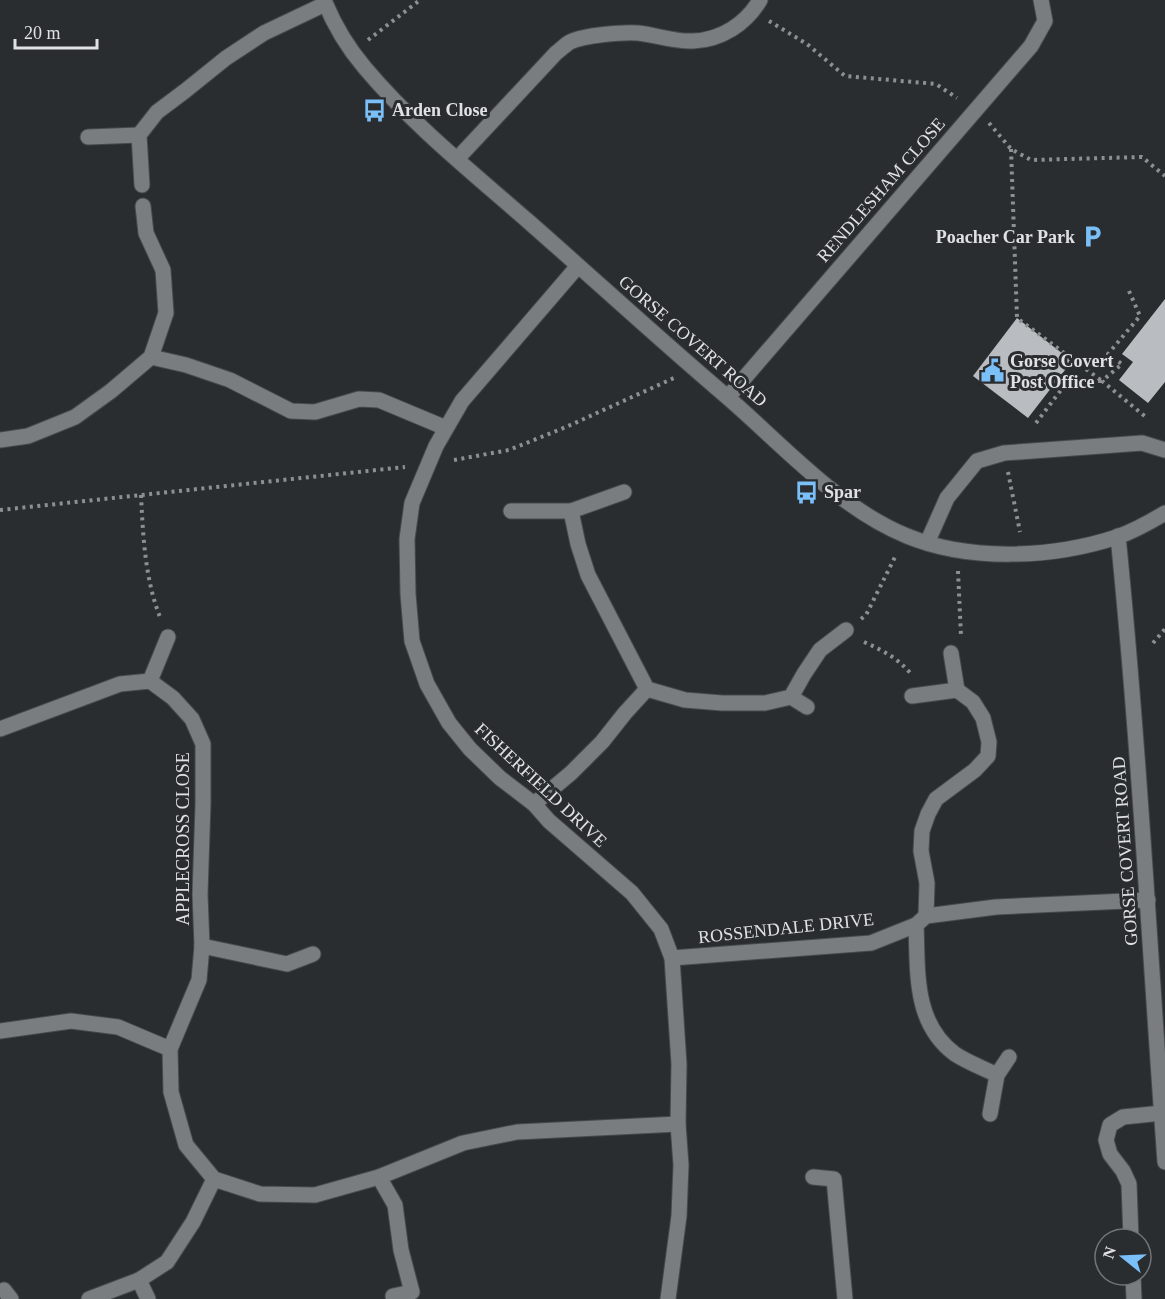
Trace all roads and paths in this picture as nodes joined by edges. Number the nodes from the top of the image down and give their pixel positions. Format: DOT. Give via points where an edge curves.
graph roads {
  1 [pos="420,0"];
  2 [pos="760,0"];
  3 [pos="1041,0"];
  4 [pos="325,2"];
  5 [pos="353,52"];
  6 [pos="139,135"];
  7 [pos="88,137"];
  8 [pos="1011,149"];
  9 [pos="457,159"];
  10 [pos="142,185"];
  11 [pos="143,206"];
  12 [pos="578,266"];
  13 [pos="1129,291"];
  14 [pos="151,357"];
  15 [pos="694,369"];
  16 [pos="1102,381"];
  17 [pos="728,398"];
  18 [pos="1147,418"];
  19 [pos="1036,423"];
  20 [pos="446,428"];
  21 [pos="0,440"];
  22 [pos="1165,450"];
  23 [pos="1004,453"];
  24 [pos="427,465"];
  25 [pos="624,492"];
  26 [pos="141,495"];
  27 [pos="0,510"];
  28 [pos="511,511"];
  29 [pos="571,511"];
  30 [pos="1165,513"];
  31 [pos="1020,533"];
  32 [pos="906,535"];
  33 [pos="1119,536"];
  34 [pos="927,543"];
  35 [pos="957,550"];
  36 [pos="1165,629"];
  37 [pos="846,630"];
  38 [pos="168,638"];
  39 [pos="1153,643"];
  40 [pos="951,653"];
  41 [pos="150,681"];
  42 [pos="647,689"];
  43 [pos="957,690"];
  44 [pos="912,696"];
  45 [pos="791,697"];
  46 [pos="807,707"];
  47 [pos="0,729"];
  48 [pos="534,804"];
  49 [pos="1148,900"];
  50 [pos="921,921"];
  51 [pos="202,946"];
  52 [pos="313,954"];
  53 [pos="672,958"];
  54 [pos="0,1031"];
  55 [pos="170,1049"];
  56 [pos="1009,1058"];
  57 [pos="1162,1060"];
  58 [pos="997,1075"];
  59 [pos="1162,1113"];
  60 [pos="990,1114"];
  61 [pos="678,1124"];
  62 [pos="1165,1162"];
  63 [pos="379,1177"];
  64 [pos="813,1177"];
  65 [pos="214,1179"];
  66 [pos="1131,1227"];
  67 [pos="139,1280"];
  68 [pos="393,1296"];
  69 [pos="88,1299"];
  70 [pos="148,1299"];
  71 [pos="668,1299"];
  72 [pos="845,1299"];
  1 -- 5 [label="path"];
  2 -- 9 [label="street" via="739,25 716,37 692,41 636,33 588,36 570,42"];
  3 -- 17 [label="street, RENDLESHAM CLOSE" via="1045,21 1031,46"];
  4 -- 5 [label="street, GORSE COVERT ROAD"];
  4 -- 6 [label="street" via="264,33 226,58 157,112"];
  5 -- 9 [label="street, GORSE COVERT ROAD" via="395,101"];
  6 -- 7 [label="street"];
  6 -- 10 [label="street"];
  8 -- 16 [label="path" via="1017,318"];
  9 -- 12 [label="street, GORSE COVERT ROAD"];
  11 -- 14 [label="street" via="146,233 163,270 166,313"];
  12 -- 15 [label="street, GORSE COVERT ROAD"];
  12 -- 20 [label="street, FISHERFIELD DRIVE" via="462,401"];
  13 -- 16 [label="path" via="1140,316 1108,354 1122,364"];
  14 -- 20 [label="street" via="186,364 230,380 291,411 315,412 359,399 379,400"];
  14 -- 21 [label="street" via="75,417 28,436"];
  15 -- 17 [label="street, GORSE COVERT ROAD"];
  15 -- 24 [label="path" via="509,450"];
  16 -- 18 [label="path"];
  16 -- 19 [label="path" via="1067,382"];
  17 -- 32 [label="street, GORSE COVERT ROAD" via="850,504"];
  20 -- 24 [label="street, FISHERFIELD DRIVE"];
  22 -- 23 [label="street" via="1142,443"];
  23 -- 31 [label="path"];
  23 -- 34 [label="street" via="977,461 947,498"];
  24 -- 26 [label="path"];
  24 -- 48 [label="street, FISHERFIELD DRIVE" via="412,504 407,538 412,641 428,684 449,723 485,764"];
  25 -- 29 [label="street"];
  26 -- 27 [label="path"];
  26 -- 38 [label="path" via="149,576"];
  28 -- 29 [label="street"];
  29 -- 42 [label="street" via="588,575"];
  30 -- 33 [label="street, GORSE COVERT ROAD"];
  32 -- 34 [label="street, GORSE COVERT ROAD"];
  32 -- 37 [label="path" via="866,615"];
  33 -- 35 [label="street, GORSE COVERT ROAD" via="1071,549 1022,553"];
  33 -- 49 [label="street, GORSE COVERT ROAD"];
  34 -- 35 [label="street, GORSE COVERT ROAD"];
  35 -- 40 [label="path" via="962,643"];
  36 -- 39 [label="path"];
  37 -- 44 [label="path" via="904,666 911,673"];
  37 -- 45 [label="street" via="820,650"];
  38 -- 41 [label="street"];
  40 -- 43 [label="street"];
  41 -- 47 [label="street" via="120,684"];
  41 -- 51 [label="street, APPLECROSS CLOSE" via="192,719 203,744"];
  42 -- 45 [label="street" via="685,700 722,703 765,703"];
  42 -- 48 [label="street" via="572,773"];
  43 -- 44 [label="street"];
  43 -- 50 [label="street" via="973,702 983,718 988,756 936,799 928,813 922,831 927,883"];
  45 -- 46 [label="street"];
  48 -- 53 [label="street, FISHERFIELD DRIVE" via="632,893 661,929"];
  49 -- 50 [label="street, ROSSENDALE DRIVE" via="996,907"];
  49 -- 57 [label="street, GORSE COVERT ROAD"];
  50 -- 53 [label="street, ROSSENDALE DRIVE" via="871,942"];
  50 -- 58 [label="street" via="919,993 926,1018 936,1036 956,1054"];
  51 -- 52 [label="street, APPLECROSS CLOSE" via="287,964"];
  51 -- 55 [label="street, APPLECROSS CLOSE" via="199,980"];
  53 -- 61 [label="street, FISHERFIELD DRIVE" via="679,1064"];
  54 -- 55 [label="street" via="72,1021 118,1027"];
  55 -- 65 [label="street, APPLECROSS CLOSE" via="171,1092 186,1145"];
  56 -- 58 [label="street"];
  57 -- 59 [label="street, GORSE COVERT ROAD"];
  58 -- 60 [label="street"];
  59 -- 62 [label="street, GORSE COVERT ROAD"];
  59 -- 66 [label="street" via="1123,1116 1110,1125 1106,1140 1110,1154 1129,1184"];
  61 -- 63 [label="street" via="517,1132 464,1143"];
  61 -- 71 [label="street, FISHERFIELD DRIVE" via="679,1216"];
  63 -- 65 [label="street" via="315,1195 260,1194"];
  63 -- 68 [label="street" via="395,1205 412,1292"];
  64 -- 72 [label="street" via="834,1179"];
  65 -- 67 [label="street" via="167,1262"];
  67 -- 69 [label="street"];
  67 -- 70 [label="street"];
}
